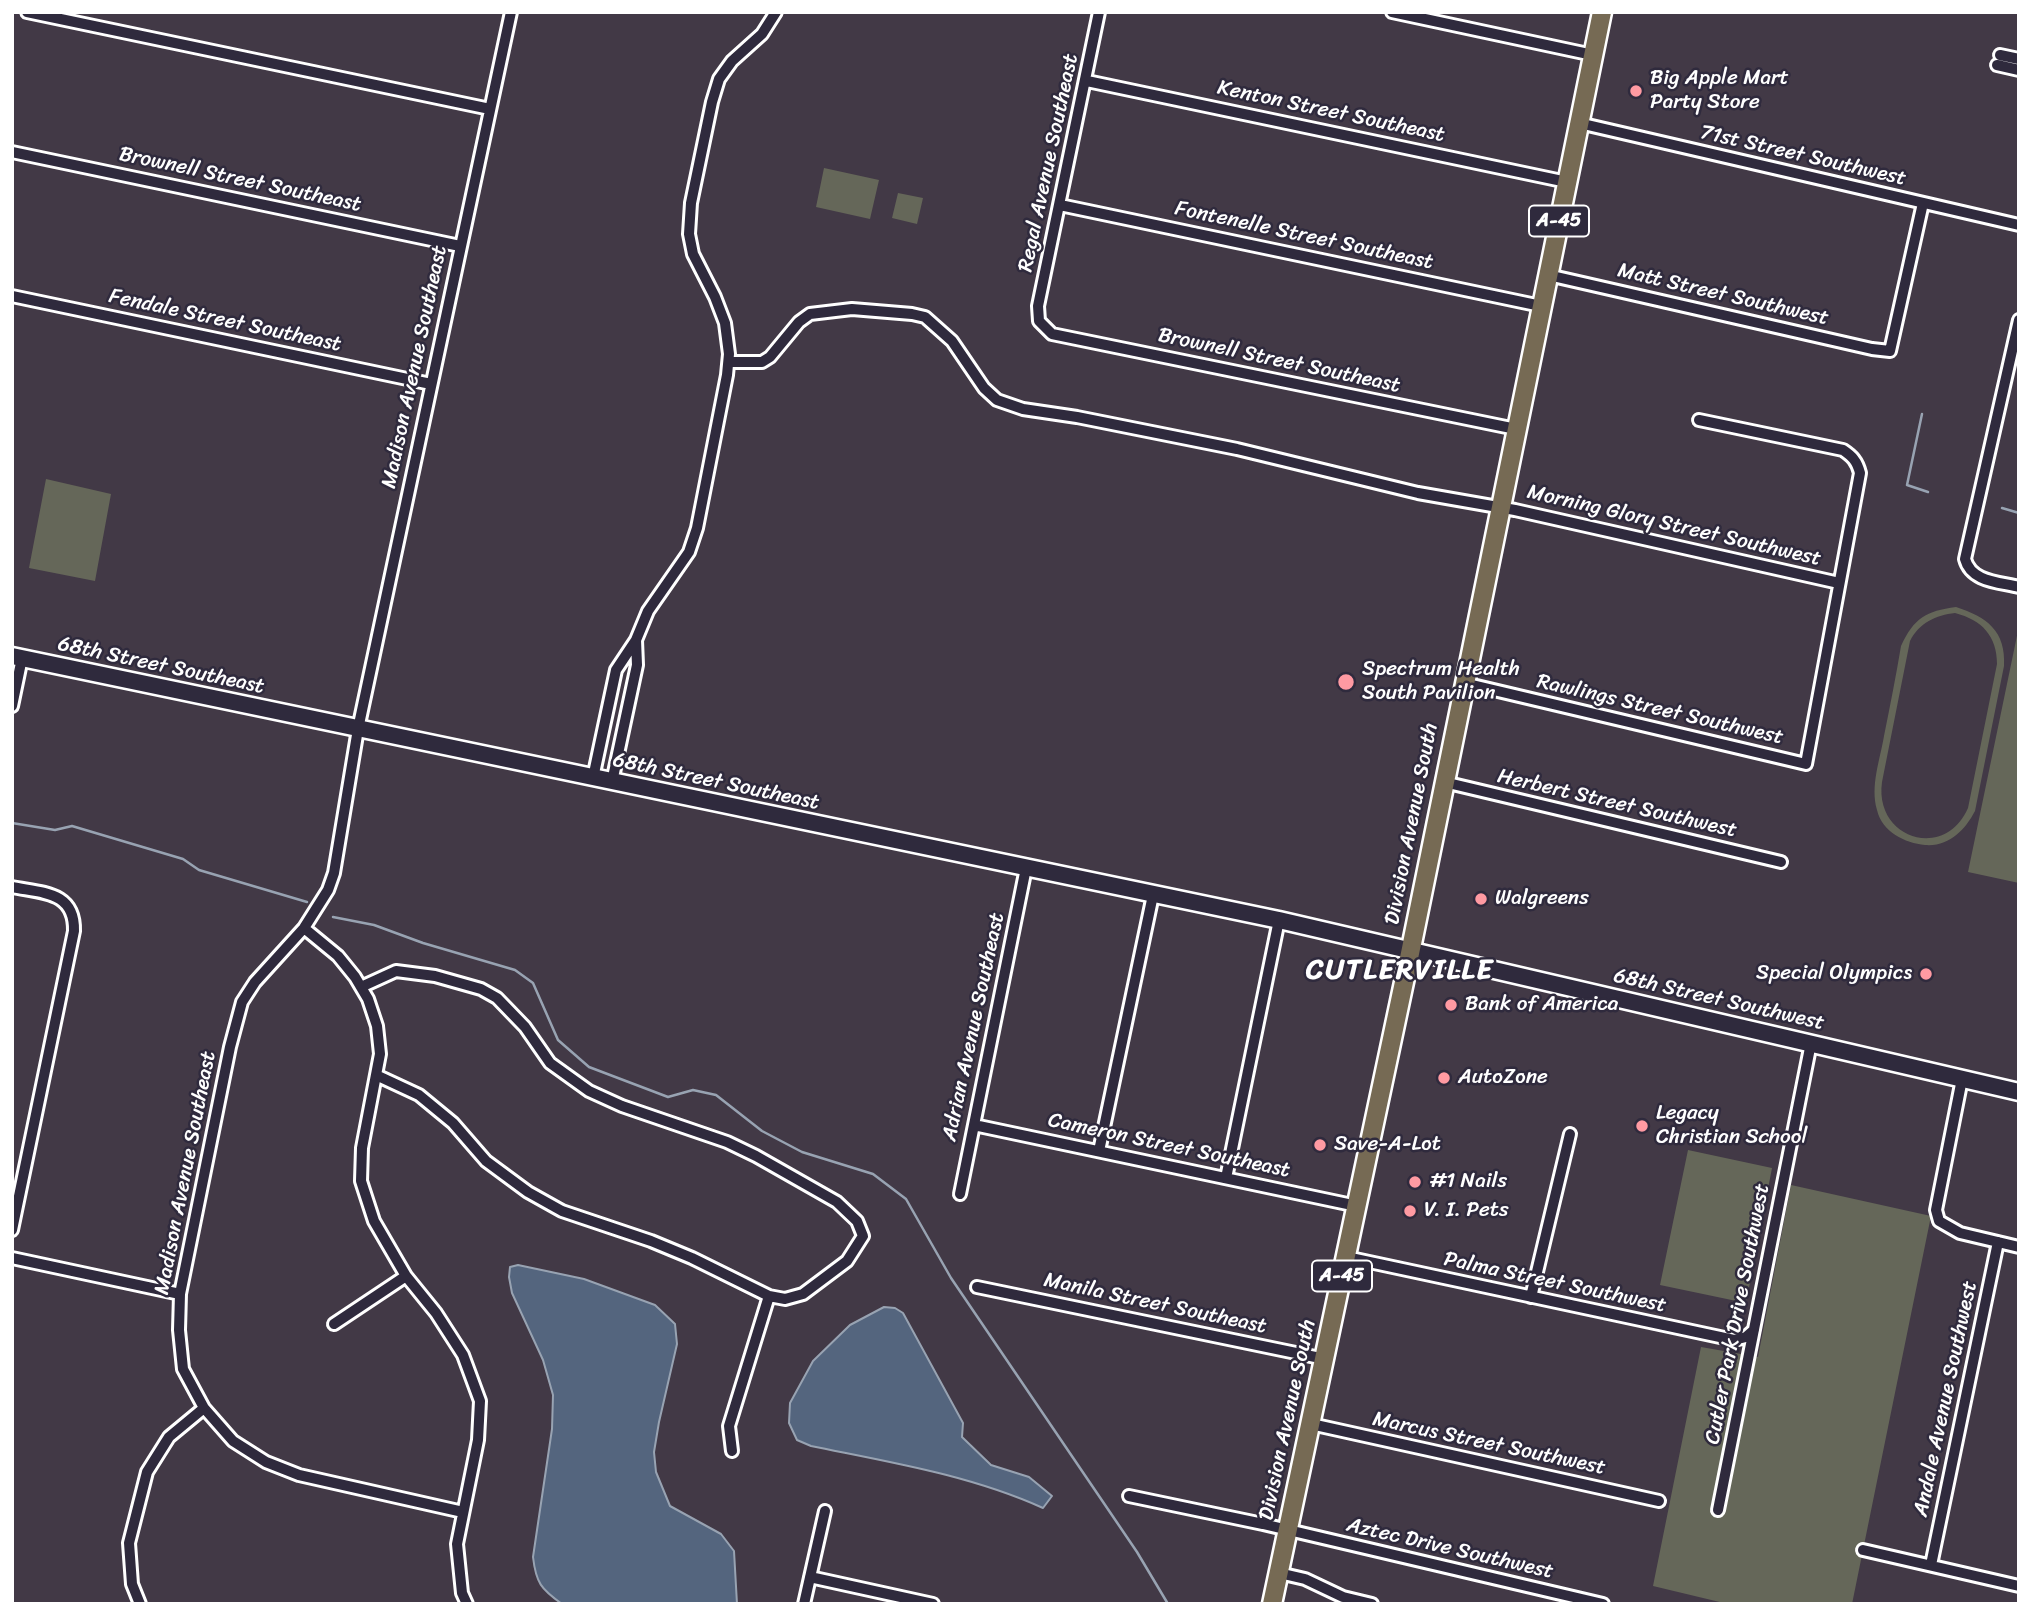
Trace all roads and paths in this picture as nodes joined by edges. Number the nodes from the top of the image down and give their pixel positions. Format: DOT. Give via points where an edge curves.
graph roads {
  1 [pos="27,12"];
  2 [pos="512,12"];
  3 [pos="776,12"];
  4 [pos="1099,12"];
  5 [pos="1392,12"];
  6 [pos="1602,12"];
  7 [pos="1593,55"];
  8 [pos="1087,81"];
  9 [pos="490,109"];
  10 [pos="1579,123"];
  11 [pos="12,152"];
  12 [pos="1567,182"];
  13 [pos="1923,203"];
  14 [pos="1060,205"];
  15 [pos="2019,225"];
  16 [pos="460,246"];
  17 [pos="1548,275"];
  18 [pos="12,296"];
  19 [pos="1541,306"];
  20 [pos="2019,320"];
  21 [pos="1039,321"];
  22 [pos="729,362"];
  23 [pos="431,384"];
  24 [pos="1699,420"];
  25 [pos="1516,429"];
  26 [pos="1501,508"];
  27 [pos="1839,583"];
  28 [pos="2019,587"];
  29 [pos="636,640"];
  30 [pos="17,657"];
  31 [pos="1464,683"];
  32 [pos="12,706"];
  33 [pos="358,729"];
  34 [pos="593,778"];
  35 [pos="612,782"];
  36 [pos="1444,782"];
  37 [pos="1781,862"];
  38 [pos="1026,868"];
  39 [pos="12,887"];
  40 [pos="1153,895"];
  41 [pos="1279,920"];
  42 [pos="304,928"];
  43 [pos="1411,949"];
  44 [pos="361,987"];
  45 [pos="1811,1043"];
  46 [pos="376,1075"];
  47 [pos="1962,1079"];
  48 [pos="2019,1092"];
  49 [pos="974,1125"];
  50 [pos="1570,1134"];
  51 [pos="1100,1151"];
  52 [pos="1226,1178"];
  53 [pos="960,1194"];
  54 [pos="1357,1206"];
  55 [pos="12,1230"];
  56 [pos="1998,1242"];
  57 [pos="2019,1247"];
  58 [pos="1346,1257"];
  59 [pos="12,1258"];
  60 [pos="406,1276"];
  61 [pos="977,1287"];
  62 [pos="180,1294"];
  63 [pos="769,1296"];
  64 [pos="1531,1297"];
  65 [pos="334,1324"];
  66 [pos="1754,1330"];
  67 [pos="1325,1359"];
  68 [pos="204,1408"];
  69 [pos="1311,1424"];
  70 [pos="732,1451"];
  71 [pos="1129,1496"];
  72 [pos="1659,1501"];
  73 [pos="1718,1510"];
  74 [pos="825,1511"];
  75 [pos="463,1512"];
  76 [pos="1288,1531"];
  77 [pos="1863,1549"];
  78 [pos="1931,1565"];
  79 [pos="1279,1573"];
  80 [pos="810,1577"];
  81 [pos="2019,1586"];
  82 [pos="140,1604"];
  83 [pos="467,1604"];
  84 [pos="804,1604"];
  85 [pos="933,1604"];
  86 [pos="1272,1604"];
  87 [pos="1372,1604"];
  88 [pos="1603,1604"];
  1 -- 9 [label="street"];
  2 -- 9 [label="street, Madison Avenue Southeast"];
  3 -- 22 [label="street" via="762,34 719,79 691,203 693,254 723,315"];
  4 -- 8 [label="street, Regal Avenue Southeast"];
  5 -- 7 [label="street"];
  6 -- 7 [label="main road, Division Avenue South / A-45"];
  7 -- 10 [label="main road, Division Avenue South / A-45"];
  8 -- 12 [label="street, Kenton Street Southeast"];
  8 -- 14 [label="street, Regal Avenue Southeast"];
  9 -- 16 [label="street, Madison Avenue Southeast"];
  10 -- 12 [label="main road, Division Avenue South / A-45"];
  10 -- 13 [label="street, 71st Street Southwest"];
  11 -- 16 [label="street, Brownell Street Southeast"];
  12 -- 17 [label="main road, Division Avenue South / A-45"];
  13 -- 15 [label="street, 71st Street Southwest"];
  13 -- 17 [label="street, Matt Street Southwest" via="1891,351"];
  14 -- 19 [label="street, Fontenelle Street Southeast"];
  14 -- 21 [label="street, Regal Avenue Southeast" via="1038,306"];
  16 -- 23 [label="street, Madison Avenue Southeast"];
  17 -- 19 [label="main road, Division Avenue South / A-45"];
  18 -- 23 [label="street, Fendale Street Southeast"];
  19 -- 25 [label="main road, Division Avenue South / A-45"];
  20 -- 28 [label="street" via="1965,559 1978,577"];
  21 -- 25 [label="street, Brownell Street Southeast" via="1052,334"];
  22 -- 26 [label="street, Morning Glory Street Southwest" via="762,362 771,357 810,314 852,309 912,314 925,317 952,341 997,400 1023,409 1237,449"];
  22 -- 29 [label="street" via="692,544 648,611"];
  23 -- 33 [label="street, Madison Avenue Southeast"];
  24 -- 27 [label="street" via="1843,450 1853,457 1860,473"];
  25 -- 26 [label="main road, Division Avenue South / A-45"];
  26 -- 27 [label="street, Morning Glory Street Southwest"];
  26 -- 31 [label="main road, Division Avenue South / A-45"];
  27 -- 31 [label="street, Rawlings Street Southwest" via="1806,764"];
  29 -- 34 [label="street" via="617,670"];
  29 -- 35 [label="street" via="636,664"];
  30 -- 32 [label="street"];
  30 -- 33 [label="main road, 68th Street Southeast"];
  31 -- 36 [label="main road, Division Avenue South / A-45"];
  33 -- 34 [label="main road, 68th Street Southeast"];
  33 -- 42 [label="street, Madison Avenue Southeast" via="334,873"];
  34 -- 35 [label="main road, 68th Street Southeast"];
  35 -- 38 [label="main road, 68th Street Southeast"];
  36 -- 37 [label="street, Herbert Street Southwest"];
  36 -- 43 [label="main road, Division Avenue South / A-45"];
  38 -- 40 [label="main road, 68th Street Southeast"];
  38 -- 49 [label="street, Adrian Avenue Southeast"];
  39 -- 55 [label="street" via="56,896 68,905 74,931"];
  40 -- 41 [label="main road, 68th Street Southeast"];
  40 -- 51 [label="street"];
  41 -- 43 [label="main road, 68th Street Southeast"];
  41 -- 52 [label="street"];
  42 -- 44 [label="street" via="338,956"];
  42 -- 62 [label="street, Madison Avenue Southeast" via="242,1002"];
  43 -- 45 [label="main road, 68th Street Southwest"];
  43 -- 54 [label="main road, Division Avenue South / A-45"];
  44 -- 46 [label="street" via="377,1026 380,1054"];
  44 -- 63 [label="street" via="396,971 481,989 525,1027 550,1063 589,1091 727,1142 837,1202 857,1221 863,1236 847,1261 803,1294 791,1299"];
  45 -- 47 [label="main road, 68th Street Southwest"];
  45 -- 66 [label="street, Cutler Park Drive Southwest"];
  46 -- 60 [label="street" via="362,1148 361,1181 374,1221"];
  46 -- 63 [label="street" via="419,1095 453,1123 486,1161 528,1192 562,1211 692,1258"];
  47 -- 48 [label="main road, 68th Street Southwest"];
  47 -- 56 [label="street" via="1936,1210 1939,1221 1960,1233"];
  49 -- 51 [label="street, Cameron Street Southeast"];
  49 -- 53 [label="street, Adrian Avenue Southeast"];
  50 -- 64 [label="street"];
  51 -- 52 [label="street, Cameron Street Southeast"];
  52 -- 54 [label="street, Cameron Street Southeast"];
  54 -- 58 [label="main road, Division Avenue South / A-45"];
  56 -- 57 [label="street"];
  56 -- 78 [label="street, Andale Avenue Southwest"];
  58 -- 64 [label="street, Palma Street Southwest"];
  58 -- 67 [label="main road, Division Avenue South / A-45"];
  59 -- 62 [label="street"];
  60 -- 65 [label="street"];
  60 -- 75 [label="street" via="463,1355 480,1401 478,1440"];
  61 -- 67 [label="street, Manila Street Southeast"];
  62 -- 68 [label="street, Madison Avenue Southeast" via="183,1369"];
  63 -- 70 [label="street" via="729,1426"];
  64 -- 66 [label="street, Palma Street Southwest" via="1734,1340"];
  66 -- 73 [label="street, Cutler Park Drive Southwest"];
  67 -- 69 [label="main road, Division Avenue South / A-45"];
  68 -- 75 [label="street, Madison Avenue Southeast" via="233,1441 266,1462 299,1475"];
  68 -- 82 [label="street" via="169,1437 147,1472 129,1543 132,1584"];
  69 -- 72 [label="street, Marcus Street Southwest"];
  69 -- 76 [label="main road, Division Avenue South / A-45"];
  71 -- 76 [label="street, Aztec Drive Southwest"];
  74 -- 80 [label="street"];
  75 -- 83 [label="street" via="457,1544 461,1593"];
  76 -- 79 [label="main road, Division Avenue South / A-45"];
  76 -- 88 [label="street, Aztec Drive Southwest"];
  77 -- 78 [label="street"];
  78 -- 81 [label="street"];
  79 -- 86 [label="main road, Division Avenue South / A-45"];
  79 -- 87 [label="street"];
  80 -- 84 [label="street"];
  80 -- 85 [label="street"];
}
